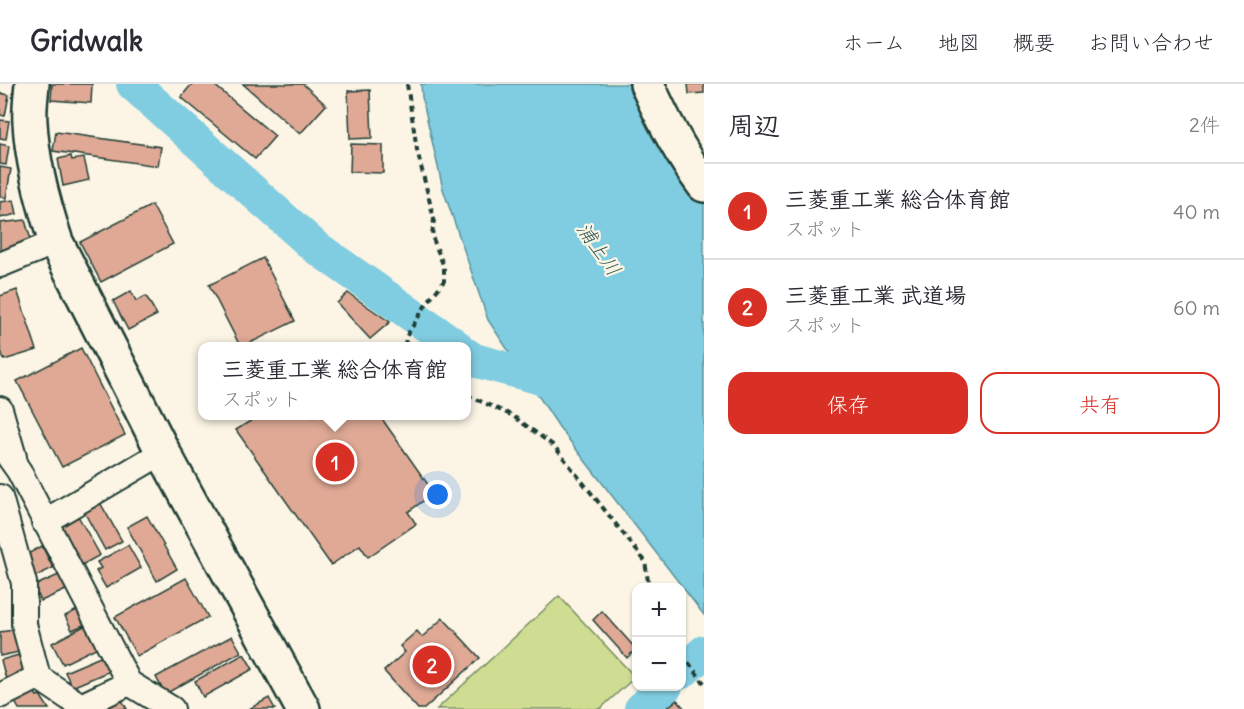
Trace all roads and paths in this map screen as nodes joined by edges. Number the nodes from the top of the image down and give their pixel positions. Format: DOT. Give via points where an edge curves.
graph roads {
  1 [pos="32,84"];
  2 [pos="407,84"];
  3 [pos="647,84"];
  4 [pos="654,84"];
  5 [pos="704,173"];
  6 [pos="704,185"];
  7 [pos="56,242"];
  8 [pos="0,265"];
  9 [pos="405,342"];
  10 [pos="471,397"];
  11 [pos="0,409"];
  12 [pos="0,444"];
  13 [pos="163,452"];
  14 [pos="18,471"];
  15 [pos="0,497"];
  16 [pos="44,522"];
  17 [pos="648,583"];
  18 [pos="686,660"];
  19 [pos="38,677"];
  20 [pos="704,682"];
  21 [pos="129,683"];
  22 [pos="5,698"];
  23 [pos="172,709"];
  24 [pos="303,709"];
  1 -- 7 [label="street" via="30,120 35,165"];
  2 -- 9 [label="path" via="417,150 434,219 432,236 444,267 444,281"];
  3 -- 6 [label="street" via="664,124"];
  4 -- 5 [label="street"];
  7 -- 8 [label="street"];
  7 -- 13 [label="street"];
  10 -- 17 [label="path" via="513,416 554,446 645,561"];
  11 -- 14 [label="street"];
  12 -- 14 [label="street"];
  13 -- 16 [label="street"];
  13 -- 24 [label="street"];
  14 -- 16 [label="street"];
  15 -- 19 [label="street" via="24,583 24,624"];
  16 -- 21 [label="street"];
  18 -- 20 [label="path"];
  19 -- 21 [label="street" via="81,706"];
  19 -- 22 [label="street"];
  21 -- 23 [label="street"];
}
